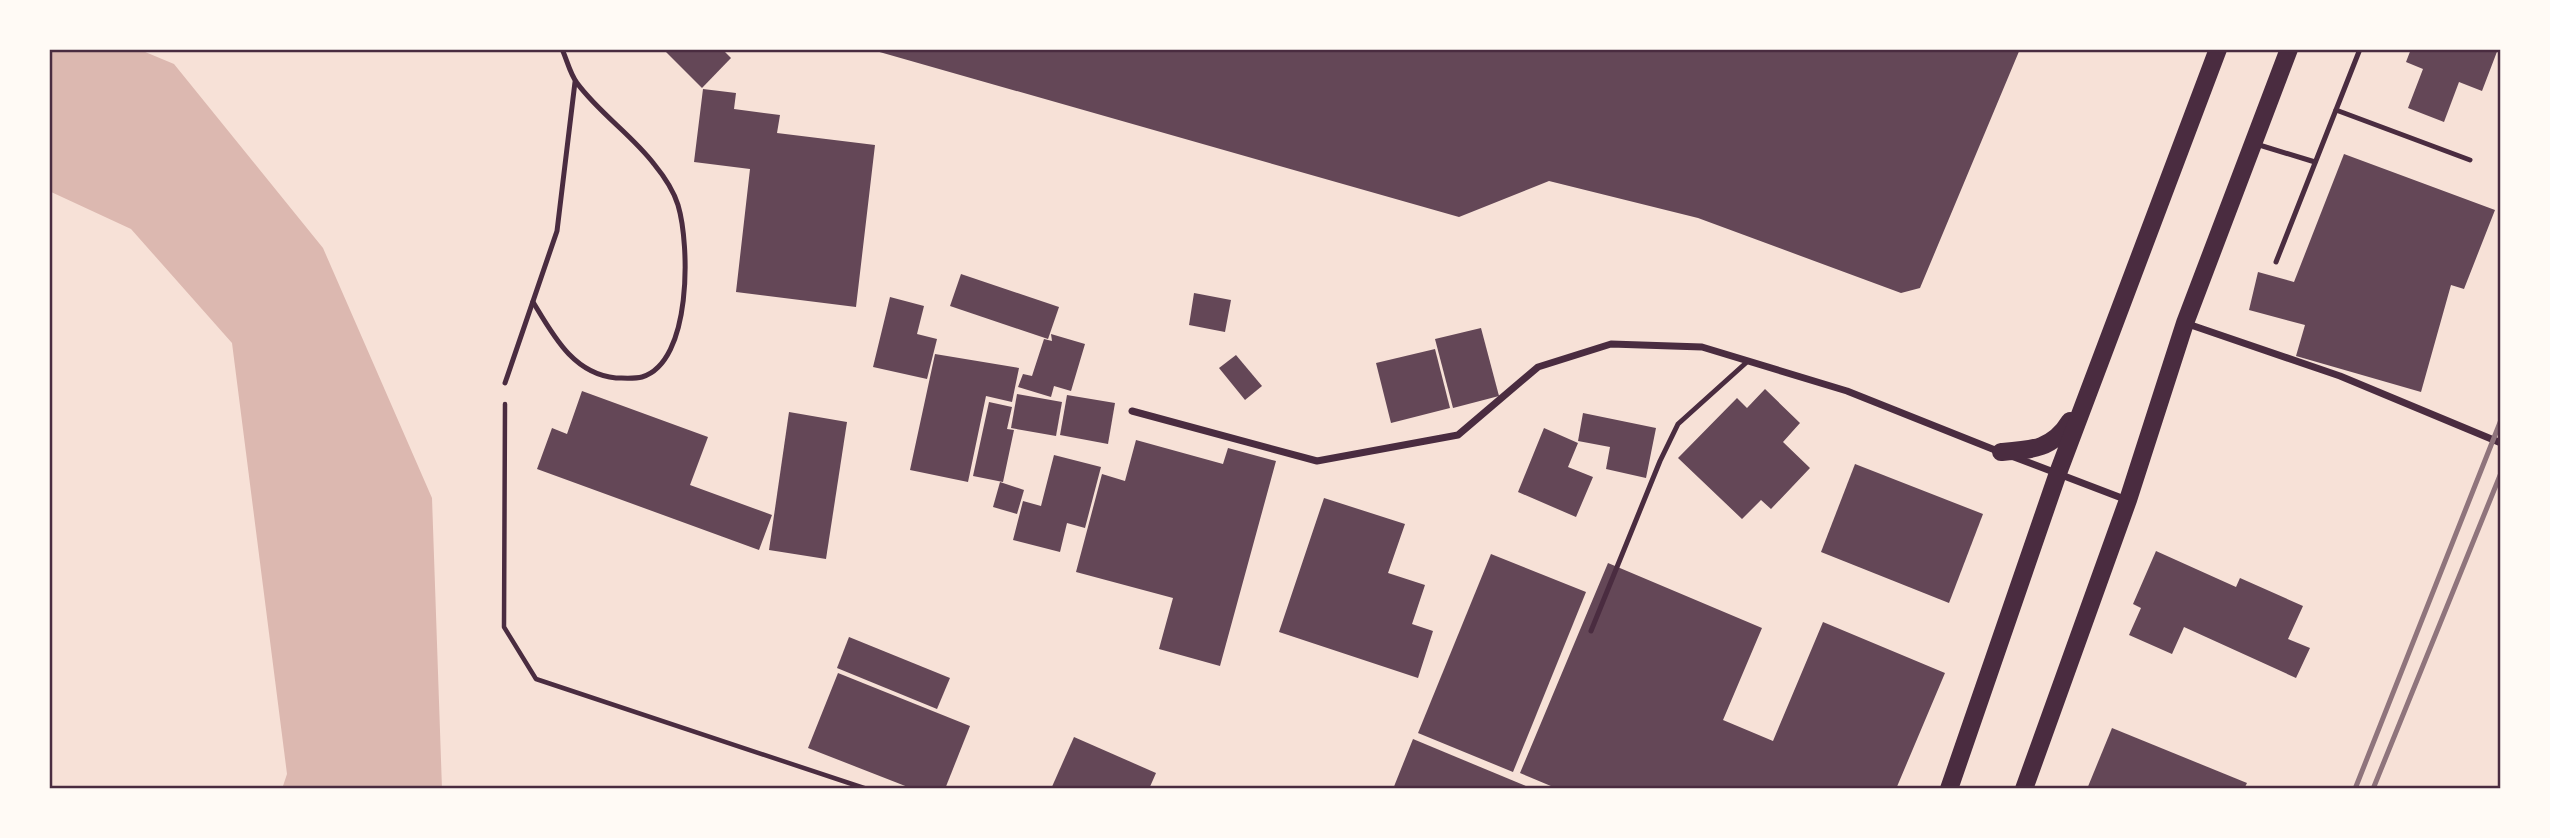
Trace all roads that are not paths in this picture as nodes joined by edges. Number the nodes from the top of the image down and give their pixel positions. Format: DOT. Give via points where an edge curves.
graph roads {
  1 [pos="562,49"];
  2 [pos="2218,49"];
  3 [pos="2289,49"];
  4 [pos="2360,49"];
  5 [pos="575,82"];
  6 [pos="2336,110"];
  7 [pos="2253,143"];
  8 [pos="2470,160"];
  9 [pos="2315,162"];
  10 [pos="2276,262"];
  11 [pos="533,302"];
  12 [pos="2185,323"];
  13 [pos="1748,361"];
  14 [pos="505,383"];
  15 [pos="2089,389"];
  16 [pos="1132,411"];
  17 [pos="2501,443"];
  18 [pos="2001,452"];
  19 [pos="2058,473"];
  20 [pos="2128,500"];
  21 [pos="1591,631"];
  22 [pos="1949,789"];
  23 [pos="2024,789"];
  1 -- 5 [label="lane"];
  2 -- 15 [label="main road"];
  3 -- 7 [label="main road"];
  4 -- 6 [label="lane"];
  5 -- 11 [label="lane" via="556,231"];
  5 -- 11 [label="lane" via="654,164 678,203 686,242 687,288 678,328 663,360 643,377 614,378 580,366 558,344"];
  6 -- 8 [label="lane"];
  6 -- 9 [label="lane"];
  7 -- 9 [label="lane"];
  7 -- 12 [label="main road"];
  9 -- 10 [label="lane"];
  11 -- 14 [label="lane"];
  12 -- 17 [label="street" via="2340,376"];
  12 -- 20 [label="main road"];
  13 -- 16 [label="street" via="1702,347 1611,344 1538,367 1458,435 1317,461"];
  13 -- 18 [label="street" via="1847,391"];
  13 -- 21 [label="lane" via="1678,424"];
  15 -- 18 [label="main road" via="2060,438 2032,450"];
  15 -- 19 [label="main road"];
  18 -- 19 [label="street"];
  19 -- 20 [label="street"];
  19 -- 22 [label="main road"];
  20 -- 23 [label="main road"];
}
